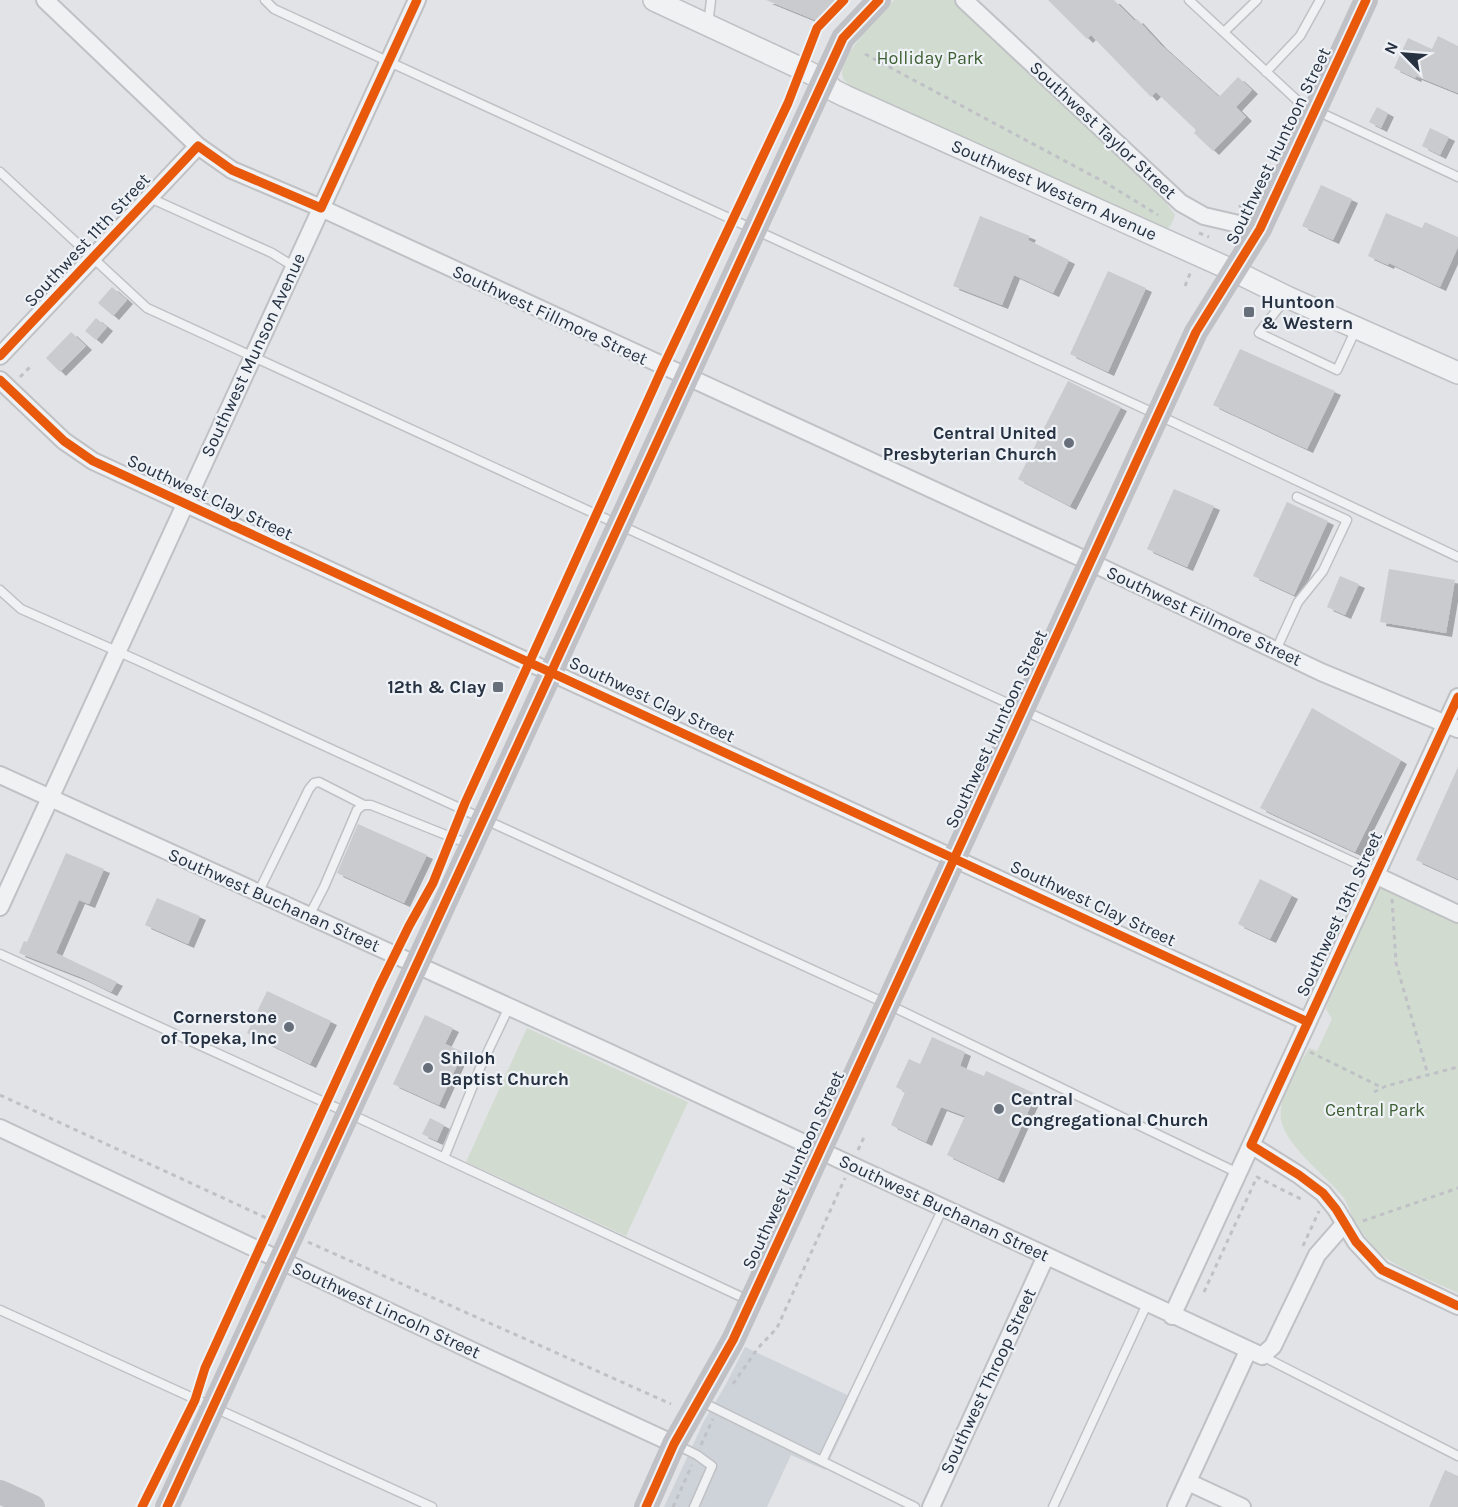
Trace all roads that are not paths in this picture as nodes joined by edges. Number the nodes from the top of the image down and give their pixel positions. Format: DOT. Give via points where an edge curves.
graph roads {
  1 [pos="45,0"];
  2 [pos="265,0"];
  3 [pos="417,0"];
  4 [pos="654,0"];
  5 [pos="711,0"];
  6 [pos="879,0"];
  7 [pos="964,0"];
  8 [pos="1257,0"];
  9 [pos="1320,0"];
  10 [pos="1366,0"];
  11 [pos="1196,2"];
  12 [pos="708,26"];
  13 [pos="1224,32"];
  14 [pos="389,61"];
  15 [pos="1266,72"];
  16 [pos="824,80"];
  17 [pos="1315,110"];
  18 [pos="198,146"];
  19 [pos="0,172"];
  20 [pos="1458,177"];
  21 [pos="150,198"];
  22 [pos="321,208"];
  23 [pos="1260,229"];
  24 [pos="755,230"];
  25 [pos="92,259"];
  26 [pos="293,267"];
  27 [pos="1234,271"];
  28 [pos="1287,297"];
  29 [pos="1357,327"];
  30 [pos="0,356"];
  31 [pos="253,357"];
  32 [pos="1458,373"];
  33 [pos="687,378"];
  34 [pos="0,380"];
  35 [pos="1158,415"];
  36 [pos="1297,498"];
  37 [pos="184,503"];
  38 [pos="619,524"];
  39 [pos="1458,557"];
  40 [pos="1090,562"];
  41 [pos="0,590"];
  42 [pos="1276,650"];
  43 [pos="117,651"];
  44 [pos="552,671"];
  45 [pos="1458,697"];
  46 [pos="1022,710"];
  47 [pos="1452,726"];
  48 [pos="0,775"];
  49 [pos="50,798"];
  50 [pos="364,805"];
  51 [pos="484,819"];
  52 [pos="472,845"];
  53 [pos="954,858"];
  54 [pos="1375,875"];
  55 [pos="258,893"];
  56 [pos="0,907"];
  57 [pos="1458,914"];
  58 [pos="309,916"];
  59 [pos="0,954"];
  60 [pos="416,965"];
  61 [pos="887,1004"];
  62 [pos="508,1006"];
  63 [pos="1308,1022"];
  64 [pos="348,1113"];
  65 [pos="0,1128"];
  66 [pos="1251,1145"];
  67 [pos="820,1150"];
  68 [pos="444,1158"];
  69 [pos="1238,1173"];
  70 [pos="943,1208"];
  71 [pos="1344,1223"];
  72 [pos="1046,1256"];
  73 [pos="280,1260"];
  74 [pos="751,1301"];
  75 [pos="1147,1304"];
  76 [pos="1458,1306"];
  77 [pos="0,1310"];
  78 [pos="1172,1316"];
  79 [pos="1255,1354"];
  80 [pos="708,1405"];
  81 [pos="212,1408"];
  82 [pos="674,1444"];
  83 [pos="1458,1456"];
  84 [pos="822,1461"];
  85 [pos="1188,1482"];
  86 [pos="0,1492"];
  87 [pos="33,1507"];
  88 [pos="167,1507"];
  89 [pos="432,1507"];
  90 [pos="646,1507"];
  91 [pos="694,1507"];
  92 [pos="915,1507"];
  93 [pos="931,1507"];
  94 [pos="1053,1507"];
  95 [pos="1176,1507"];
  96 [pos="1242,1507"];
  1 -- 18 [label="street, Southwest Fillmore Street"];
  2 -- 14 [label="lane" via="274,9"];
  3 -- 14 [label="street, Southwest Munson Avenue"];
  4 -- 12 [label="street, Southwest Western Avenue"];
  5 -- 12 [label="lane"];
  6 -- 16 [label="main road" via="843,38"];
  7 -- 23 [label="street, Southwest Taylor Street" via="1181,203 1204,216"];
  8 -- 13 [label="lane"];
  9 -- 15 [label="lane" via="1300,36"];
  10 -- 17 [label="main road, Southwest Huntoon Street"];
  11 -- 13 [label="lane"];
  12 -- 16 [label="street, Southwest Western Avenue"];
  13 -- 15 [label="lane"];
  14 -- 22 [label="street, Southwest Munson Avenue"];
  14 -- 24 [label="lane"];
  15 -- 17 [label="lane" via="1300,104"];
  16 -- 24 [label="main road"];
  16 -- 27 [label="street, Southwest Western Avenue" via="839,93"];
  17 -- 20 [label="lane"];
  17 -- 23 [label="main road, Southwest Huntoon Street"];
  18 -- 21 [label="street, Southwest 11th Street"];
  18 -- 22 [label="street, Southwest Fillmore Street" via="232,170"];
  19 -- 25 [label="lane"];
  21 -- 25 [label="street, Southwest 11th Street"];
  21 -- 26 [label="lane" via="272,253"];
  22 -- 26 [label="street, Southwest Munson Avenue"];
  22 -- 33 [label="street, Southwest Fillmore Street"];
  23 -- 27 [label="main road, Southwest Huntoon Street"];
  24 -- 33 [label="main road"];
  24 -- 35 [label="lane"];
  25 -- 30 [label="street, Southwest 11th Street"];
  25 -- 31 [label="lane" via="147,308"];
  26 -- 31 [label="street, Southwest Munson Avenue"];
  27 -- 28 [label="street, Southwest Western Avenue"];
  27 -- 35 [label="main road, Southwest Huntoon Street" via="1196,332"];
  28 -- 29 [label="street, Southwest Western Avenue"];
  28 -- 29 [label="lane" via="1259,333 1337,370"];
  29 -- 32 [label="street, Southwest Western Avenue"];
  31 -- 37 [label="street, Southwest Munson Avenue"];
  31 -- 38 [label="lane"];
  33 -- 38 [label="main road"];
  33 -- 40 [label="street, Southwest Fillmore Street"];
  34 -- 37 [label="street, Southwest Clay Street" via="80,453"];
  35 -- 39 [label="lane"];
  35 -- 40 [label="main road, Southwest Huntoon Street"];
  36 -- 42 [label="lane" via="1347,520 1323,571 1298,602"];
  37 -- 43 [label="street, Southwest Munson Avenue"];
  37 -- 44 [label="street, Southwest Clay Street"];
  38 -- 44 [label="main road"];
  38 -- 46 [label="lane"];
  40 -- 42 [label="street, Southwest Fillmore Street"];
  40 -- 46 [label="main road, Southwest Huntoon Street"];
  41 -- 43 [label="lane" via="21,609"];
  42 -- 47 [label="street, Southwest Fillmore Street"];
  43 -- 49 [label="street, Southwest Munson Avenue"];
  43 -- 51 [label="lane"];
  44 -- 51 [label="main road"];
  44 -- 53 [label="street, Southwest Clay Street"];
  45 -- 47 [label="street, Southwest 13th Street"];
  46 -- 53 [label="main road, Southwest Huntoon Street"];
  46 -- 54 [label="lane"];
  47 -- 54 [label="street, Southwest 13th Street"];
  48 -- 49 [label="street, Southwest Buchanan Street"];
  49 -- 55 [label="street, Southwest Buchanan Street"];
  49 -- 56 [label="street, Southwest Munson Avenue"];
  50 -- 52 [label="lane"];
  50 -- 55 [label="lane" via="320,782 314,783"];
  50 -- 58 [label="lane" via="357,810"];
  51 -- 52 [label="main road"];
  51 -- 61 [label="lane"];
  52 -- 60 [label="main road"];
  53 -- 61 [label="main road, Southwest Huntoon Street"];
  53 -- 63 [label="street, Southwest Clay Street"];
  54 -- 57 [label="street"];
  54 -- 63 [label="street, Southwest 13th Street"];
  55 -- 58 [label="street, Southwest Buchanan Street"];
  58 -- 60 [label="street, Southwest Buchanan Street"];
  59 -- 64 [label="lane"];
  60 -- 62 [label="street, Southwest Buchanan Street"];
  60 -- 64 [label="main road"];
  61 -- 67 [label="main road, Southwest Huntoon Street"];
  61 -- 69 [label="lane"];
  62 -- 67 [label="street, Southwest Buchanan Street"];
  62 -- 68 [label="lane"];
  63 -- 66 [label="street, Southwest 13th Street"];
  64 -- 68 [label="lane"];
  64 -- 73 [label="main road" via="283,1228"];
  65 -- 73 [label="street, Southwest Lincoln Street"];
  66 -- 69 [label="street, Southwest 13th Street"];
  66 -- 71 [label="street" via="1323,1194"];
  67 -- 70 [label="street, Southwest Buchanan Street"];
  67 -- 74 [label="main road, Southwest Huntoon Street"];
  68 -- 74 [label="lane"];
  69 -- 78 [label="street, Southwest 13th Street"];
  70 -- 72 [label="street, Southwest Buchanan Street"];
  70 -- 84 [label="lane"];
  71 -- 76 [label="street" via="1382,1270"];
  71 -- 79 [label="street" via="1317,1255 1273,1346"];
  72 -- 75 [label="street, Southwest Buchanan Street"];
  72 -- 93 [label="street, Southwest Throop Street"];
  73 -- 81 [label="main road"];
  73 -- 82 [label="street, Southwest Lincoln Street"];
  74 -- 80 [label="main road, Southwest Huntoon Street"];
  75 -- 78 [label="street, Southwest Buchanan Street"];
  75 -- 94 [label="lane"];
  77 -- 81 [label="lane"];
  78 -- 79 [label="street, Southwest Buchanan Street"];
  79 -- 83 [label="lane, Southwest Buchanan Street"];
  79 -- 85 [label="street"];
  80 -- 82 [label="main road, Southwest Huntoon Street"];
  80 -- 84 [label="lane"];
  81 -- 88 [label="main road"];
  81 -- 89 [label="lane"];
  82 -- 90 [label="main road, Southwest Huntoon Street"];
  82 -- 91 [label="lane" via="712,1467"];
  84 -- 92 [label="lane"];
  85 -- 95 [label="street"];
  85 -- 96 [label="street"];
  86 -- 87 [label="main road"];
}
